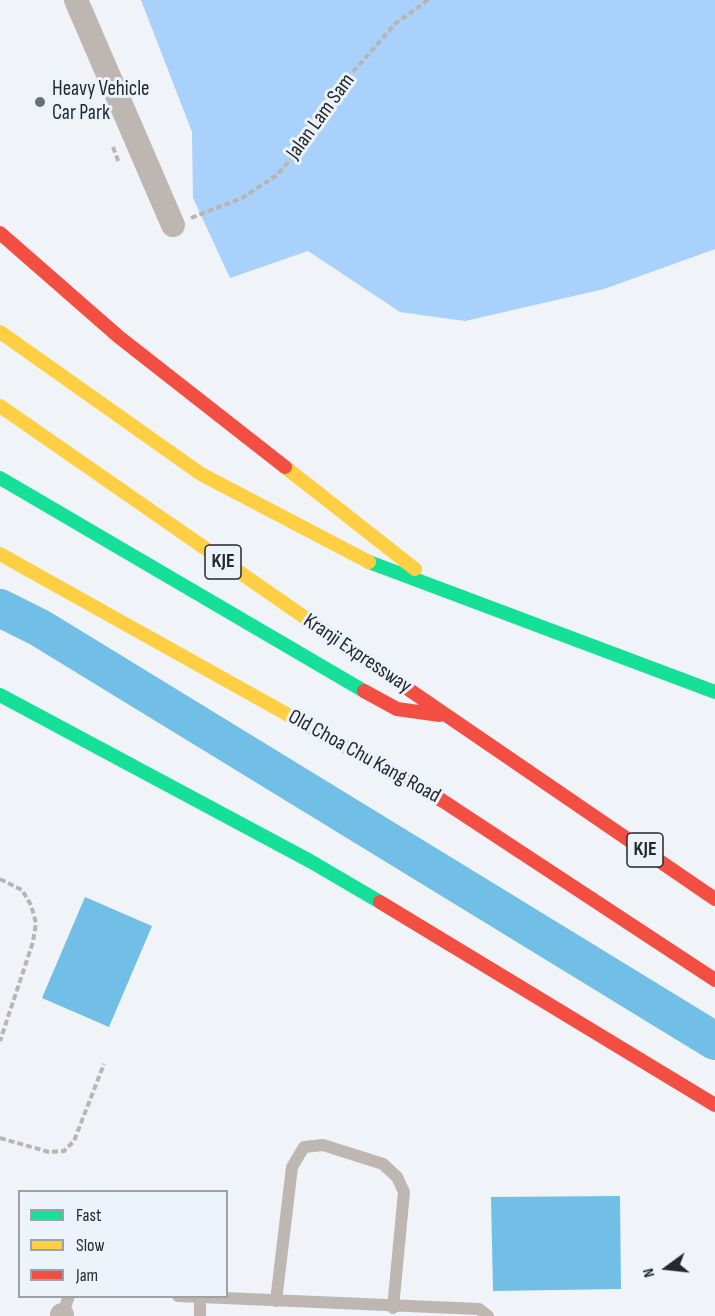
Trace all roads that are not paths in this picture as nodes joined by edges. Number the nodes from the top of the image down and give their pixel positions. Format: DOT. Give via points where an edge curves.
graph roads {
  1 [pos="76,0"];
  2 [pos="173,225"];
  3 [pos="0,233"];
  4 [pos="0,333"];
  5 [pos="0,406"];
  6 [pos="0,478"];
  7 [pos="0,554"];
  8 [pos="445,592"];
  9 [pos="715,692"];
  10 [pos="0,695"];
  11 [pos="448,716"];
  12 [pos="715,899"];
  13 [pos="715,980"];
  14 [pos="715,1106"];
  15 [pos="193,1298"];
  16 [pos="200,1299"];
  17 [pos="276,1301"];
  18 [pos="393,1308"];
  19 [pos="200,1316"];
  20 [pos="488,1316"];
  1 -- 2 [label="street"];
  3 -- 8 [label="main road" via="119,337"];
  4 -- 8 [label="main road" via="201,474 367,561"];
  5 -- 11 [label="main road, Kranji Expressway / KJE"];
  6 -- 11 [label="main road" via="389,705"];
  7 -- 13 [label="main road, Old Choa Chu Kang Road" via="443,801"];
  8 -- 9 [label="main road"];
  10 -- 14 [label="main road" via="310,861"];
  11 -- 12 [label="main road, Kranji Expressway / KJE"];
  15 -- 16 [label="lane"];
  16 -- 17 [label="lane"];
  16 -- 19 [label="lane"];
  17 -- 18 [label="lane"];
  17 -- 18 [label="lane" via="292,1167 304,1147 323,1144 383,1164 397,1177 404,1192"];
  18 -- 20 [label="lane" via="479,1310"];
}
